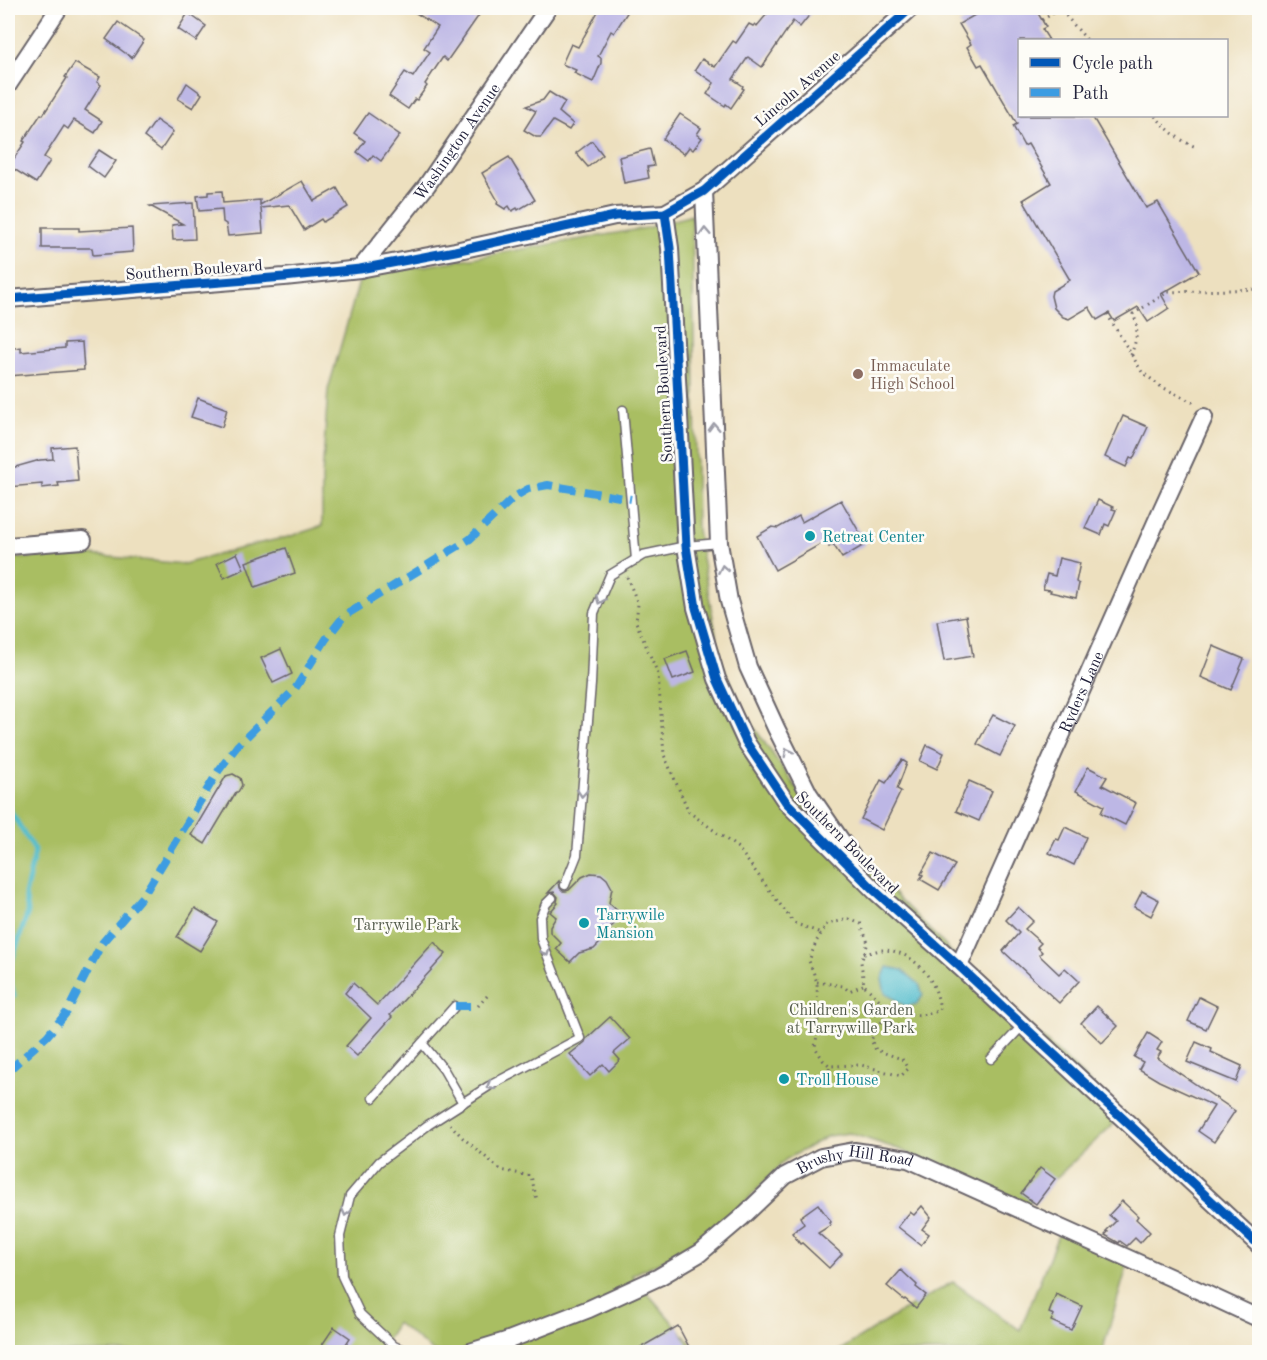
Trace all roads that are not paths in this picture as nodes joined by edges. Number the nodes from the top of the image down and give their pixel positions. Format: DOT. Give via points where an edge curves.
graph roads {
  1 [pos="59,8"];
  2 [pos="548,8"];
  3 [pos="911,8"];
  4 [pos="8,85"];
  5 [pos="704,191"];
  6 [pos="664,213"];
  7 [pos="360,269"];
  8 [pos="8,299"];
  9 [pos="623,410"];
  10 [pos="1201,411"];
  11 [pos="83,540"];
  12 [pos="719,543"];
  13 [pos="8,546"];
  14 [pos="686,546"];
  15 [pos="636,560"];
  16 [pos="565,885"];
  17 [pos="875,891"];
  18 [pos="552,898"];
  19 [pos="959,966"];
  20 [pos="454,1006"];
  21 [pos="1023,1025"];
  22 [pos="422,1043"];
  23 [pos="991,1059"];
  24 [pos="373,1098"];
  25 [pos="463,1103"];
  26 [pos="1260,1246"];
  27 [pos="1260,1319"];
  28 [pos="408,1353"];
  29 [pos="470,1353"];
  1 -- 4 [label="street"];
  2 -- 7 [label="street, Washington Avenue" via="427,185"];
  3 -- 5 [label="street, Lincoln Avenue"];
  5 -- 6 [label="street, Southern Boulevard"];
  12 -- 5 [label="street, Southern Boulevard, one-way"];
  6 -- 7 [label="street, Southern Boulevard" via="615,216"];
  6 -- 14 [label="street, Southern Boulevard" via="670,248"];
  7 -- 8 [label="street, Southern Boulevard"];
  9 -- 15 [label="lane"];
  10 -- 19 [label="street, Ryders Lane"];
  11 -- 13 [label="street"];
  12 -- 14 [label="lane"];
  17 -- 12 [label="street, Southern Boulevard, one-way" via="809,794 748,667 729,601"];
  14 -- 15 [label="lane"];
  14 -- 17 [label="street, Southern Boulevard" via="696,609 717,679 746,742 786,802"];
  15 -- 16 [label="lane, one-way" via="610,575 594,613 577,855"];
  17 -- 19 [label="street, Southern Boulevard"];
  18 -- 25 [label="lane, one-way" via="540,918 541,939 580,1038"];
  19 -- 21 [label="street, Southern Boulevard"];
  20 -- 22 [label="lane"];
  21 -- 23 [label="lane"];
  21 -- 26 [label="street, Southern Boulevard"];
  22 -- 24 [label="lane"];
  22 -- 25 [label="lane"];
  25 -- 28 [label="lane, one-way" via="379,1162 350,1196 340,1236 342,1276 360,1314 394,1346"];
  27 -- 29 [label="street, Brushy Hill Road" via="908,1159 854,1151 820,1157 785,1176 700,1253 659,1277 589,1309"];
}
